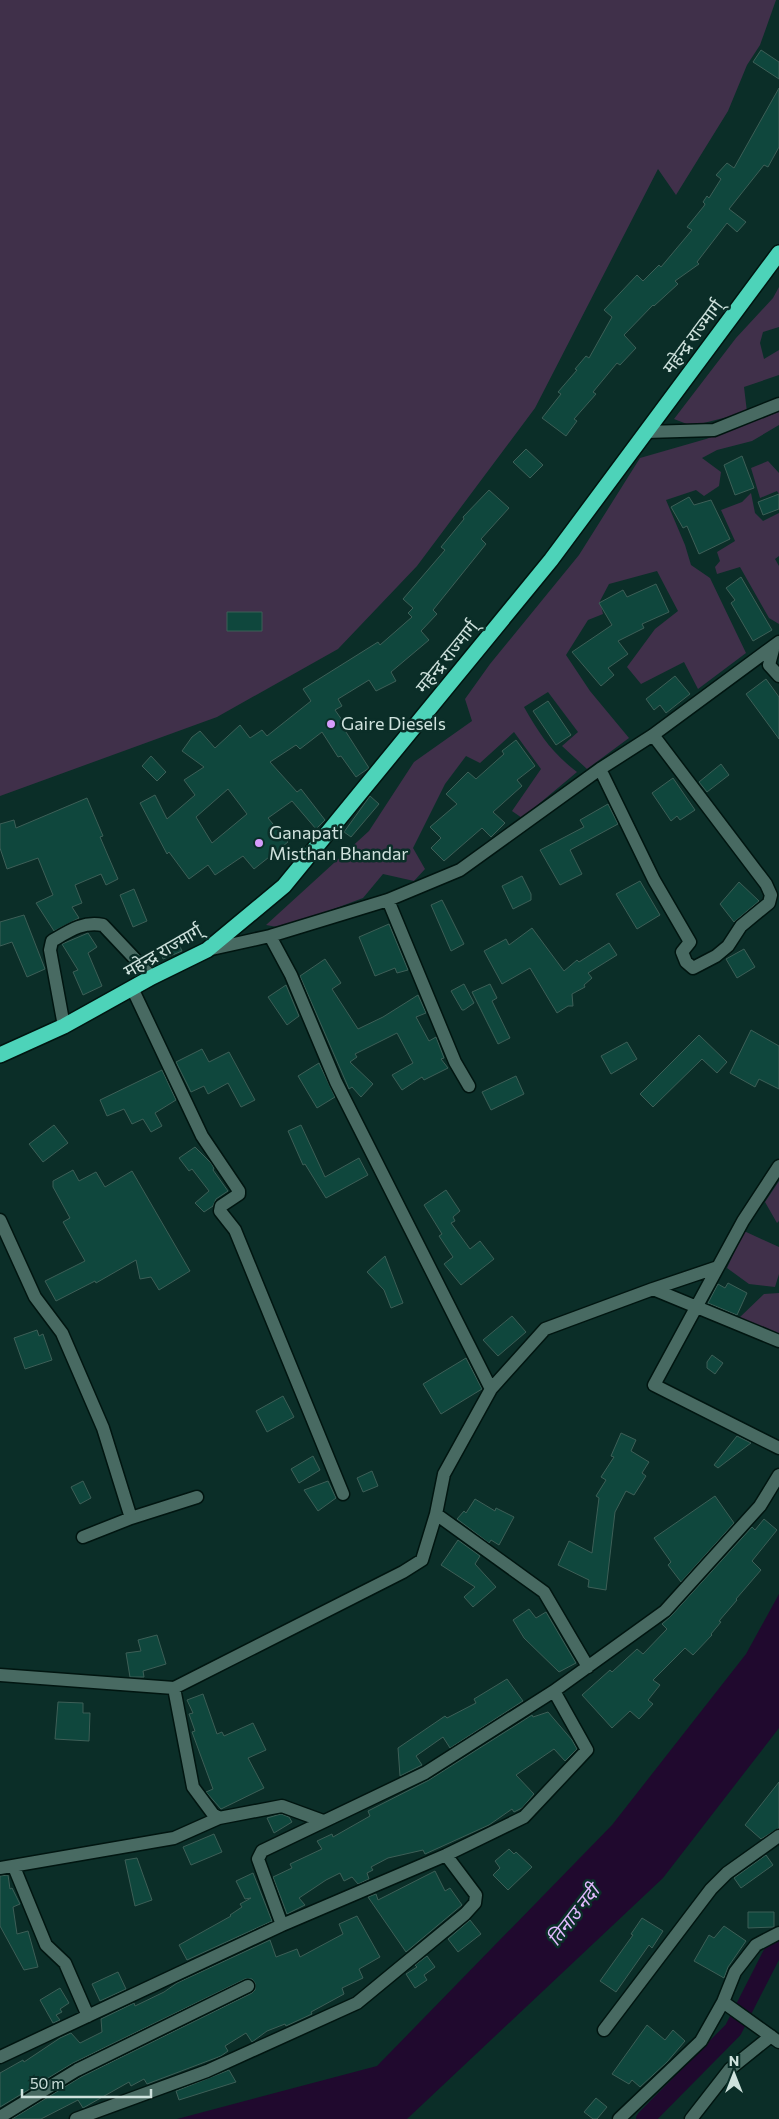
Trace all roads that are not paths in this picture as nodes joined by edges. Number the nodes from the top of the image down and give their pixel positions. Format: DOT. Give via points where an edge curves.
graph roads {
  1 [pos="779,253"];
  2 [pos="779,404"];
  3 [pos="646,432"];
  4 [pos="777,644"];
  5 [pos="779,676"];
  6 [pos="653,735"];
  7 [pos="600,769"];
  8 [pos="388,900"];
  9 [pos="270,936"];
  10 [pos="207,950"];
  11 [pos="152,977"];
  12 [pos="133,990"];
  13 [pos="64,1026"];
  14 [pos="0,1055"];
  15 [pos="469,1086"];
  16 [pos="779,1166"];
  17 [pos="0,1220"];
  18 [pos="718,1267"];
  19 [pos="653,1289"];
  20 [pos="697,1307"];
  21 [pos="779,1341"];
  22 [pos="491,1389"];
  23 [pos="779,1448"];
  24 [pos="779,1475"];
  25 [pos="779,1484"];
  26 [pos="343,1494"];
  27 [pos="197,1498"];
  28 [pos="760,1506"];
  29 [pos="436,1514"];
  30 [pos="131,1518"];
  31 [pos="83,1537"];
  32 [pos="588,1667"];
  33 [pos="0,1675"];
  34 [pos="174,1688"];
  35 [pos="554,1692"];
  36 [pos="220,1818"];
  37 [pos="323,1821"];
  38 [pos="779,1836"];
  39 [pos="446,1855"];
  40 [pos="14,1867"];
  41 [pos="0,1868"];
  42 [pos="282,1925"];
  43 [pos="774,1936"];
  44 [pos="248,1986"];
  45 [pos="727,2005"];
  46 [pos="88,2016"];
  47 [pos="604,2030"];
  48 [pos="775,2039"];
  49 [pos="0,2057"];
  50 [pos="0,2117"];
  51 [pos="76,2119"];
  52 [pos="618,2119"];
  53 [pos="691,2119"];
  1 -- 3 [label="highway, महेन्द्र राज्मार्ग्"];
  2 -- 3 [label="street" via="714,430"];
  3 -- 10 [label="highway, महेन्द्र राज्मार्ग्" via="551,560 284,886"];
  4 -- 5 [label="street" via="769,665"];
  4 -- 6 [label="street"];
  6 -- 7 [label="street"];
  6 -- 7 [label="street" via="766,884 771,895 769,903 741,926 728,946 716,956 693,968 686,962 682,952 690,942 654,880"];
  7 -- 8 [label="street" via="460,870"];
  8 -- 9 [label="street"];
  8 -- 15 [label="street" via="455,1062"];
  9 -- 10 [label="street"];
  9 -- 22 [label="street" via="291,975 333,1076"];
  10 -- 11 [label="highway, महेन्द्र राज्मार्ग्"];
  11 -- 12 [label="highway, महेन्द्र राज्मार्ग्"];
  11 -- 13 [label="street" via="103,925 81,925 52,941 50,950"];
  12 -- 13 [label="highway, महेन्द्र राज्मार्ग्"];
  12 -- 26 [label="street" via="202,1136 239,1191 220,1210 235,1230"];
  13 -- 14 [label="highway, महेन्द्र राज्मार्ग्"];
  16 -- 18 [label="street"];
  17 -- 30 [label="street" via="35,1297 62,1333 103,1428"];
  18 -- 19 [label="street"];
  18 -- 20 [label="street"];
  19 -- 20 [label="street"];
  19 -- 22 [label="street" via="545,1329"];
  20 -- 21 [label="street"];
  20 -- 23 [label="street" via="654,1385"];
  22 -- 29 [label="street" via="444,1474"];
  24 -- 28 [label="street"];
  25 -- 28 [label="street"];
  27 -- 30 [label="street"];
  28 -- 32 [label="street" via="665,1611"];
  29 -- 32 [label="street" via="544,1592"];
  29 -- 34 [label="street" via="422,1560"];
  30 -- 31 [label="street"];
  32 -- 35 [label="street"];
  33 -- 34 [label="street"];
  34 -- 36 [label="street" via="193,1787 213,1814"];
  35 -- 37 [label="street" via="425,1773"];
  35 -- 39 [label="street" via="587,1750 524,1817"];
  36 -- 37 [label="street" via="282,1806"];
  36 -- 40 [label="street" via="174,1838"];
  37 -- 42 [label="street" via="262,1852 258,1859"];
  38 -- 47 [label="street" via="727,1873 711,1889"];
  39 -- 42 [label="street"];
  39 -- 51 [label="street" via="476,1895 475,1903 357,2003 207,2070"];
  40 -- 41 [label="street"];
  40 -- 46 [label="street" via="46,1945 65,1963"];
  42 -- 46 [label="street"];
  43 -- 45 [label="street" via="756,1945 735,1972"];
  44 -- 50 [label="street" via="77,2070"];
  45 -- 48 [label="street"];
  45 -- 52 [label="street" via="701,2040"];
  46 -- 49 [label="street"];
  48 -- 53 [label="street" via="730,2069"];
}
